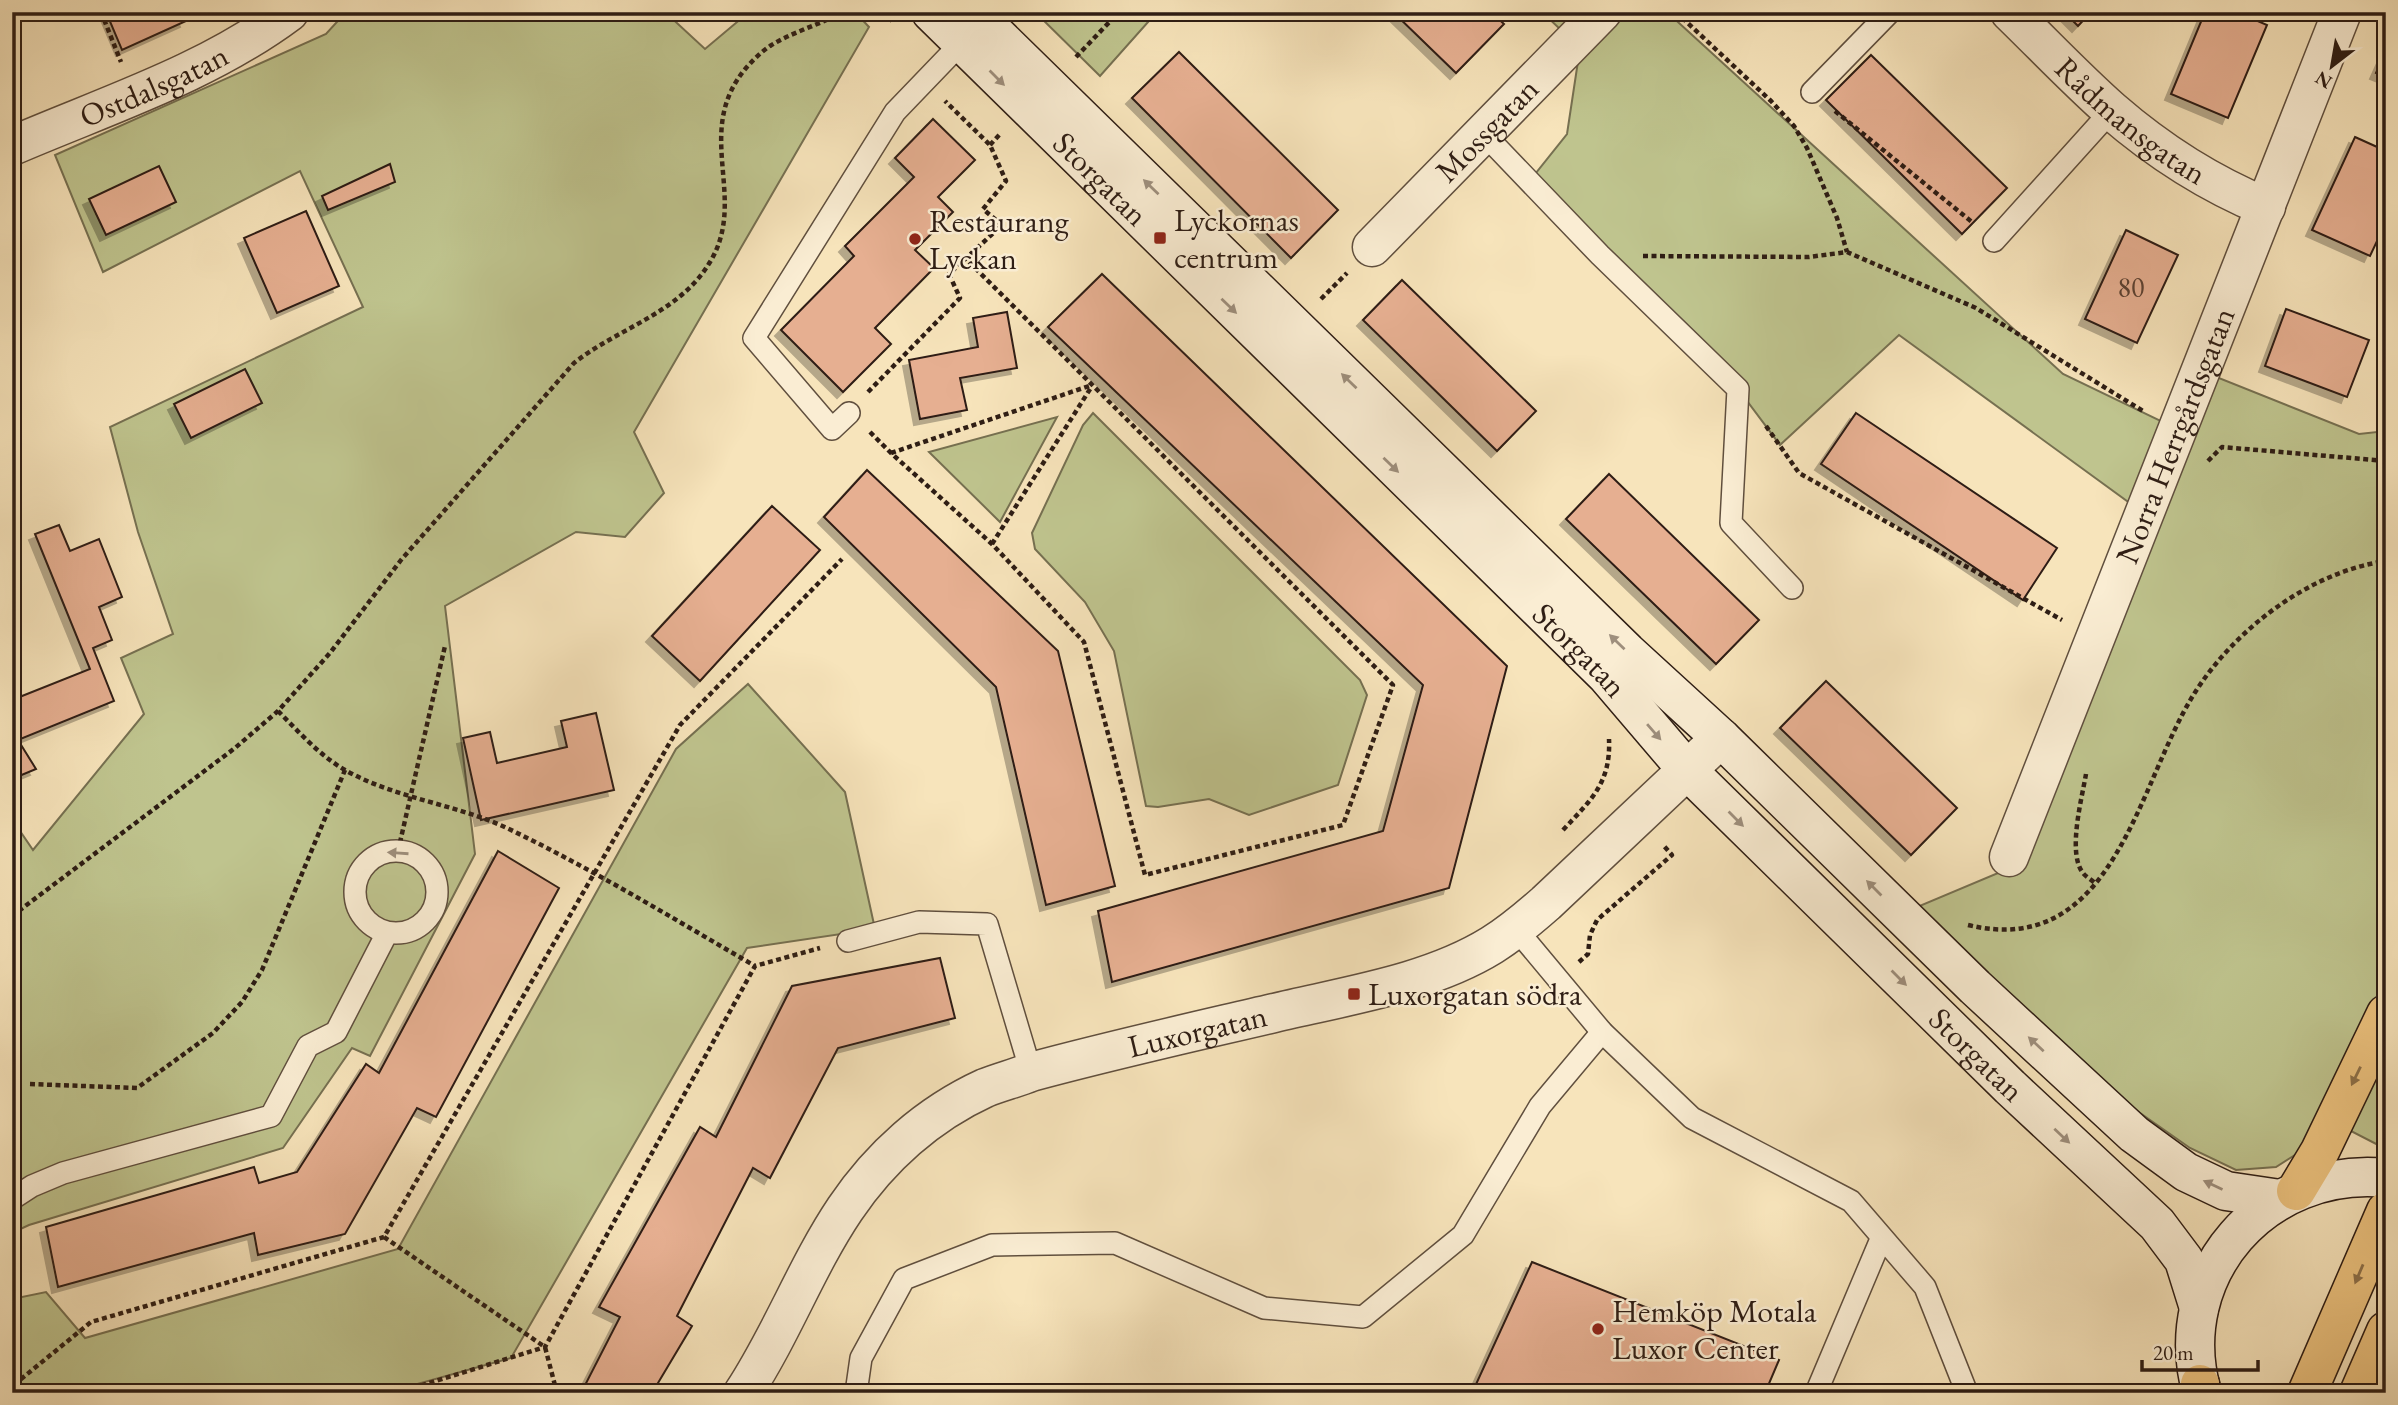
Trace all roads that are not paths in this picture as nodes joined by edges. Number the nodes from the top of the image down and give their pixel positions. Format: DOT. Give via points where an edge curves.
graph roads {
  1 [pos="289,12"];
  2 [pos="931,12"];
  3 [pos="1602,12"];
  4 [pos="1890,12"];
  5 [pos="2010,12"];
  6 [pos="2342,12"];
  7 [pos="972,25"];
  8 [pos="1812,92"];
  9 [pos="2112,110"];
  10 [pos="1483,134"];
  11 [pos="12,146"];
  12 [pos="2266,207"];
  13 [pos="1994,241"];
  14 [pos="1372,247"];
  15 [pos="849,413"];
  16 [pos="1792,588"];
  17 [pos="1721,738"];
  18 [pos="1688,771"];
  19 [pos="2009,857"];
  20 [pos="1516,929"];
  21 [pos="387,933"];
  22 [pos="848,941"];
  23 [pos="2386,1014"];
  24 [pos="1602,1032"];
  25 [pos="1031,1072"];
  26 [pos="2386,1178"];
  27 [pos="2302,1190"];
  28 [pos="12,1199"];
  29 [pos="2386,1211"];
  30 [pos="1881,1239"];
  31 [pos="2199,1308"];
  32 [pos="2386,1331"];
  33 [pos="2200,1390"];
  34 [pos="743,1393"];
  35 [pos="856,1393"];
  36 [pos="1816,1393"];
  37 [pos="1967,1393"];
  38 [pos="2307,1393"];
  39 [pos="2359,1393"];
  1 -- 11 [label="main road, Ostdalsgatan" via="189,73"];
  2 -- 7 [label="main road, Storgatan"];
  3 -- 10 [label="main road, Mossgatan"];
  4 -- 8 [label="lane"];
  5 -- 9 [label="main road, Rådmansgatan"];
  6 -- 12 [label="main road, Norra Herrgårdsgatan"];
  7 -- 15 [label="lane" via="895,112 754,338 832,429"];
  17 -- 7 [label="main road, Storgatan, one-way"];
  7 -- 18 [label="main road, Storgatan, one-way" via="1606,675"];
  9 -- 12 [label="main road, Rådmansgatan" via="2190,169"];
  9 -- 13 [label="lane"];
  10 -- 14 [label="main road, Mossgatan"];
  10 -- 16 [label="lane" via="1738,389 1731,523"];
  12 -- 19 [label="main road, Norra Herrgårdsgatan"];
  17 -- 18 [label="main road, Luxorgatan"];
  27 -- 17 [label="main road, Storgatan, one-way" via="2226,1191 2186,1172 2134,1134 1975,987"];
  18 -- 20 [label="main road, Luxorgatan"];
  18 -- 31 [label="main road, Storgatan, one-way" via="2010,1087 2157,1224 2184,1260"];
  20 -- 24 [label="lane"];
  20 -- 25 [label="main road, Luxorgatan" via="1459,962 1420,977"];
  21 -- 21 [label="lane, one-way" via="414,930 433,911 437,898 437,885 423,861 398,851 372,858 362,868 354,894 364,919"];
  21 -- 28 [label="lane" via="336,1032 308,1046 271,1116 63,1173"];
  22 -- 25 [label="lane" via="919,922 986,924"];
  23 -- 27 [label="highway, one-way"];
  24 -- 30 [label="lane" via="1692,1118 1851,1201"];
  24 -- 35 [label="lane" via="1540,1106 1463,1235 1363,1317 1264,1308 1115,1243 992,1245 904,1279 861,1358"];
  25 -- 34 [label="main road, Luxorgatan" via="986,1088 941,1112 901,1142 870,1175 844,1211"];
  26 -- 27 [label="main road, Storgatan" via="2366,1177"];
  27 -- 31 [label="main road" via="2252,1219 2228,1245 2210,1275"];
  29 -- 38 [label="highway, one-way"];
  30 -- 36 [label="lane"];
  30 -- 37 [label="lane" via="1925,1287"];
  31 -- 33 [label="main road" via="2195,1346"];
  32 -- 39 [label="highway"];
}
